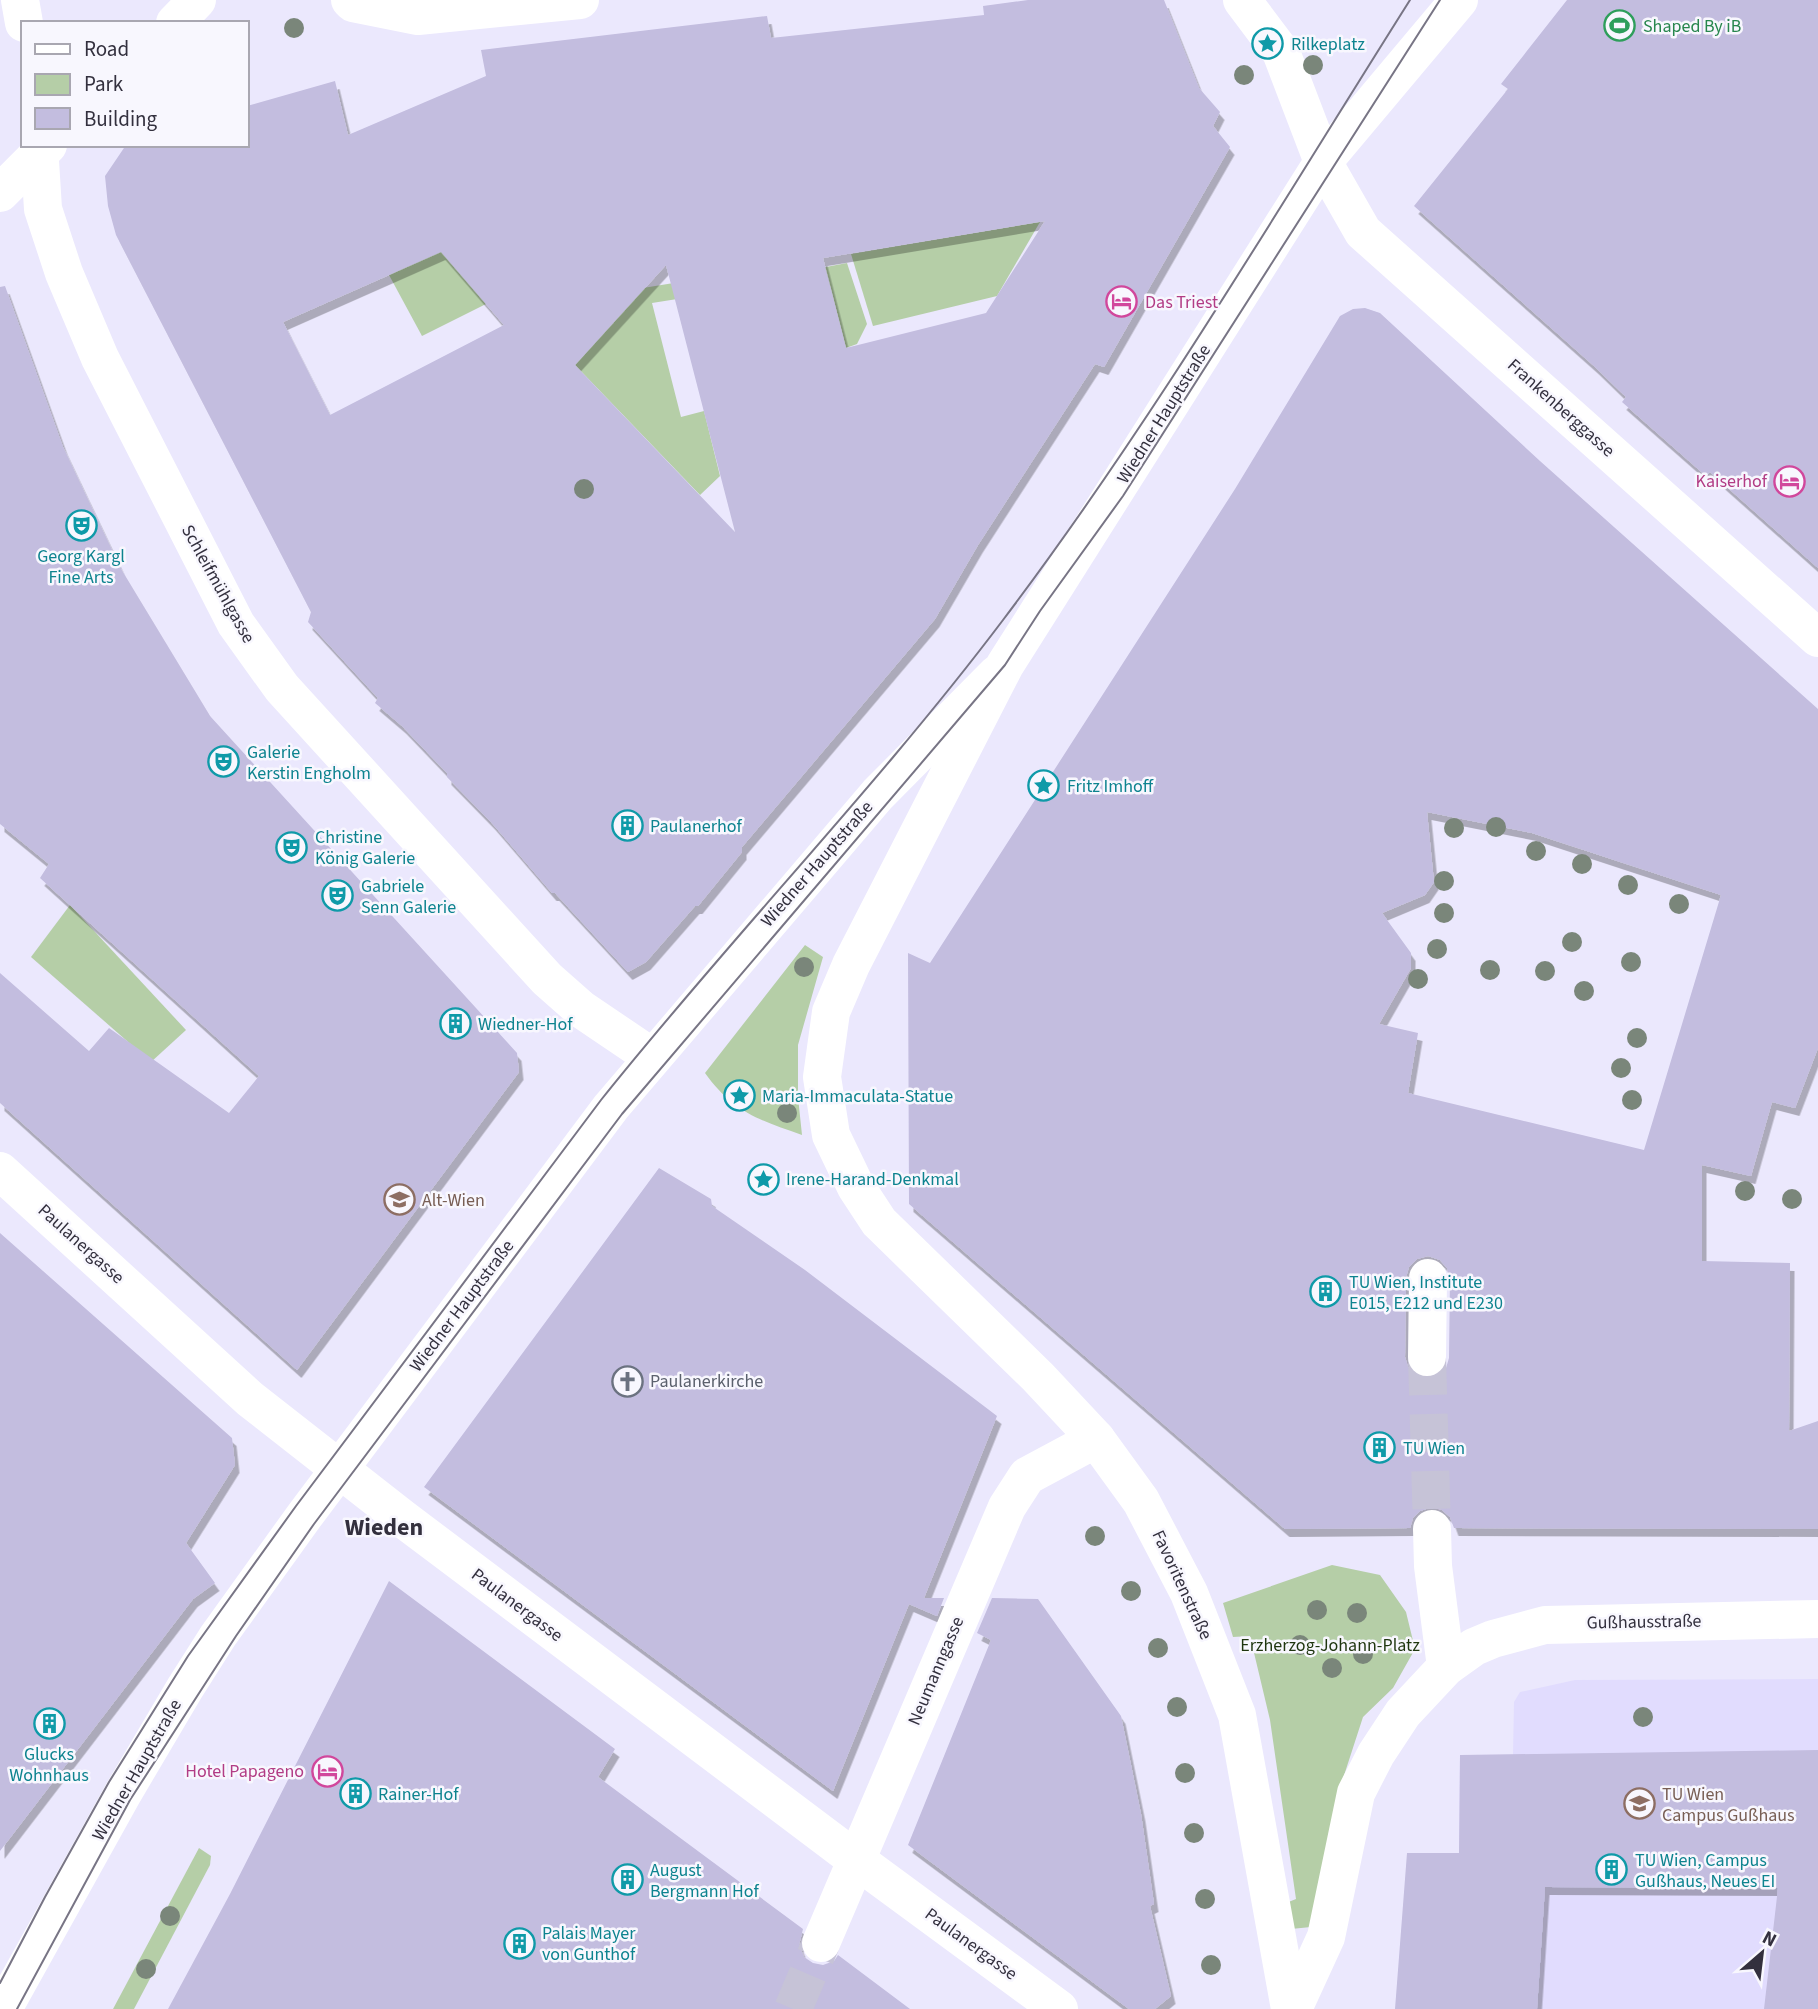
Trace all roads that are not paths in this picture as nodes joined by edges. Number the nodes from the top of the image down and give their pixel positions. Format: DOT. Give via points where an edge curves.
graph roads {
  1 [pos="20,0"];
  2 [pos="197,0"];
  3 [pos="350,0"];
  4 [pos="580,0"];
  5 [pos="1242,0"];
  6 [pos="1459,0"];
  7 [pos="24,21"];
  8 [pos="177,21"];
  9 [pos="43,148"];
  10 [pos="1323,162"];
  11 [pos="0,193"];
  12 [pos="1818,638"];
  13 [pos="1005,665"];
  14 [pos="652,1057"];
  15 [pos="0,1171"];
  16 [pos="904,1249"];
  17 [pos="1428,1279"];
  18 [pos="1427,1357"];
  19 [pos="1096,1439"];
  20 [pos="340,1469"];
  21 [pos="1432,1529"];
  22 [pos="1818,1619"];
  23 [pos="1460,1657"];
  24 [pos="855,1859"];
  25 [pos="821,1942"];
  26 [pos="3,2009"];
  27 [pos="1059,2009"];
  28 [pos="1292,2009"];
  1 -- 7 [label="street"];
  2 -- 8 [label="street"];
  3 -- 4 [label="street" via="418,16"];
  5 -- 10 [label="street" via="1281,52"];
  6 -- 10 [label="street"];
  9 -- 11 [label="street"];
  9 -- 14 [label="street, Schleifmühlgasse" via="43,209 64,273 100,358 236,624 282,688 547,979 581,1009"];
  10 -- 12 [label="street, Frankenberggasse" via="1363,232"];
  10 -- 13 [label="street, Wiedner Hauptstraße"];
  13 -- 14 [label="street, Wiedner Hauptstraße" via="878,794"];
  13 -- 16 [label="street, Wiedner Hauptstraße" via="831,1012 822,1077 831,1135 856,1187"];
  14 -- 20 [label="street, Wiedner Hauptstraße"];
  15 -- 20 [label="street, Paulanergasse" via="250,1399"];
  16 -- 19 [label="street, Favoritenstraße"];
  17 -- 18 [label="street"];
  19 -- 24 [label="street, Neumanngasse" via="1027,1476 1007,1507"];
  19 -- 28 [label="street, Favoritenstraße" via="1141,1501 1189,1593 1237,1715"];
  20 -- 24 [label="street, Paulanergasse"];
  20 -- 26 [label="street, Wiedner Hauptstraße" via="185,1688"];
  21 -- 23 [label="street" via="1433,1566"];
  22 -- 23 [label="street, Gußhausstraße" via="1545,1625 1493,1639"];
  23 -- 28 [label="street, Favoritenstraße" via="1403,1713 1356,1793 1326,1937"];
  24 -- 25 [label="street, Neumanngasse"];
  24 -- 27 [label="street, Paulanergasse"];
}
